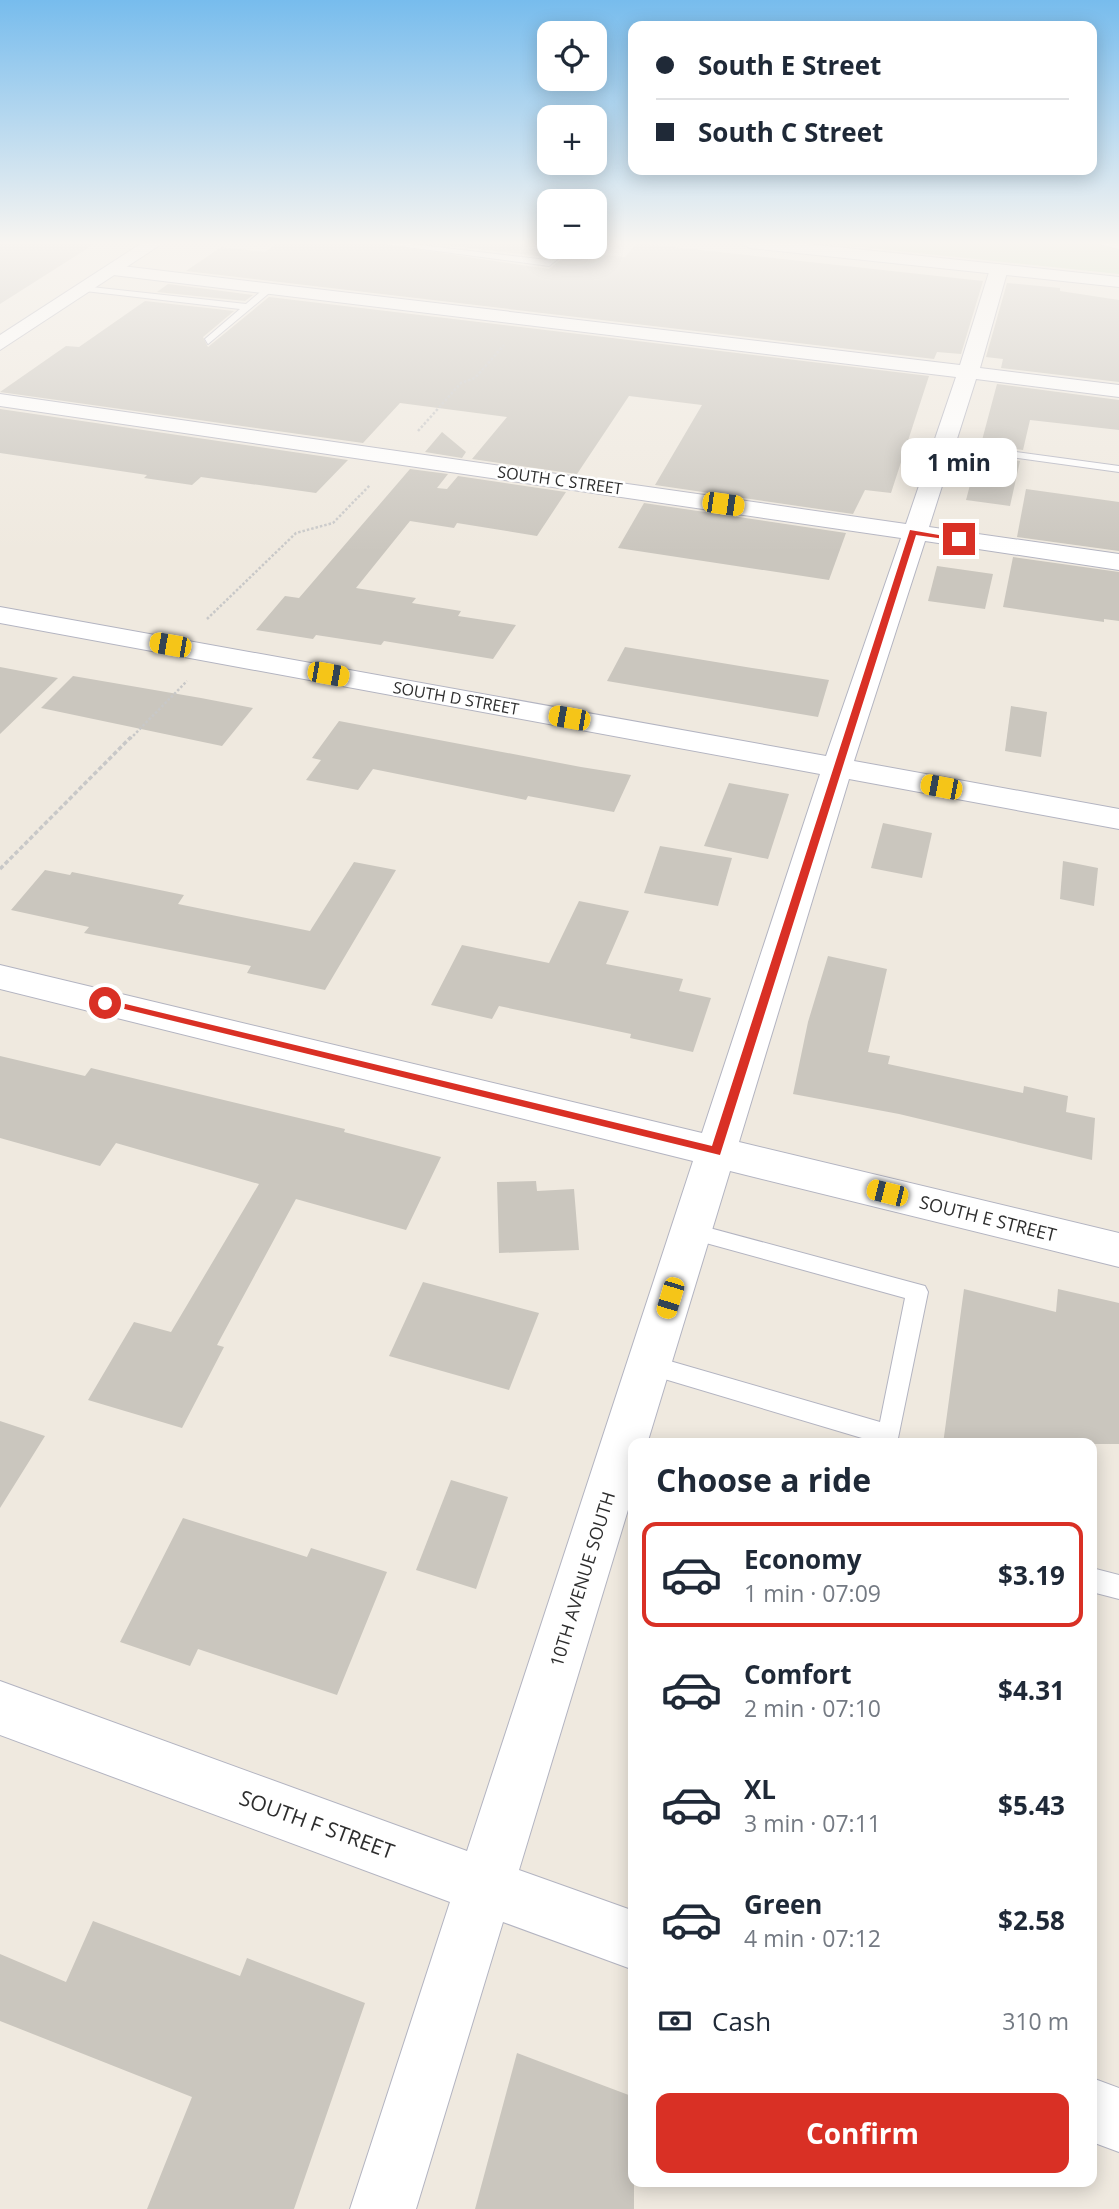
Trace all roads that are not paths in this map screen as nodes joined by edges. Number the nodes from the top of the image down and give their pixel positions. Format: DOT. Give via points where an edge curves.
graph roads {
  1 [pos="754,346"];
  2 [pos="976,346"];
  3 [pos="968,373"];
  4 [pos="1119,391"];
  5 [pos="0,400"];
  6 [pos="943,445"];
  7 [pos="1119,469"];
  8 [pos="913,532"];
  9 [pos="1119,562"];
  10 [pos="0,615"];
  11 [pos="837,768"];
  12 [pos="1119,819"];
  13 [pos="0,977"];
  14 [pos="716,1152"];
  15 [pos="691,1231"];
  16 [pos="1119,1250"];
  17 [pos="649,1365"];
  18 [pos="631,1438"];
  19 [pos="627,1455"];
  20 [pos="1097,1581"];
  21 [pos="1119,1587"];
  22 [pos="0,1708"];
  23 [pos="485,1886"];
  24 [pos="628,1939"];
  25 [pos="1097,2112"];
  26 [pos="1119,2120"];
  27 [pos="383,2209"];
  1 -- 3 [label="street"];
  2 -- 3 [label="street, 10TH AVENUE SOUTH"];
  3 -- 4 [label="street"];
  3 -- 6 [label="street, 10TH AVENUE SOUTH"];
  5 -- 8 [label="street, SOUTH C STREET"];
  6 -- 7 [label="lane"];
  6 -- 8 [label="street, 10TH AVENUE SOUTH"];
  8 -- 9 [label="street, SOUTH C STREET"];
  8 -- 11 [label="street, 10TH AVENUE SOUTH"];
  10 -- 11 [label="street, SOUTH D STREET"];
  11 -- 12 [label="street, SOUTH D STREET"];
  11 -- 14 [label="street, 10TH AVENUE SOUTH"];
  13 -- 14 [label="street, SOUTH E STREET"];
  14 -- 15 [label="street, 10TH AVENUE SOUTH"];
  14 -- 16 [label="street, SOUTH E STREET"];
  15 -- 17 [label="street, 10TH AVENUE SOUTH"];
  15 -- 17 [label="lane" via="917,1292 889,1435"];
  17 -- 18 [label="street, 10TH AVENUE SOUTH"];
  19 -- 23 [label="street, 10TH AVENUE SOUTH"];
  20 -- 21 [label="lane"];
  22 -- 23 [label="street, SOUTH F STREET"];
  23 -- 24 [label="street, SOUTH F STREET"];
  23 -- 27 [label="street, 10TH AVENUE SOUTH"];
  25 -- 26 [label="street"];
}
